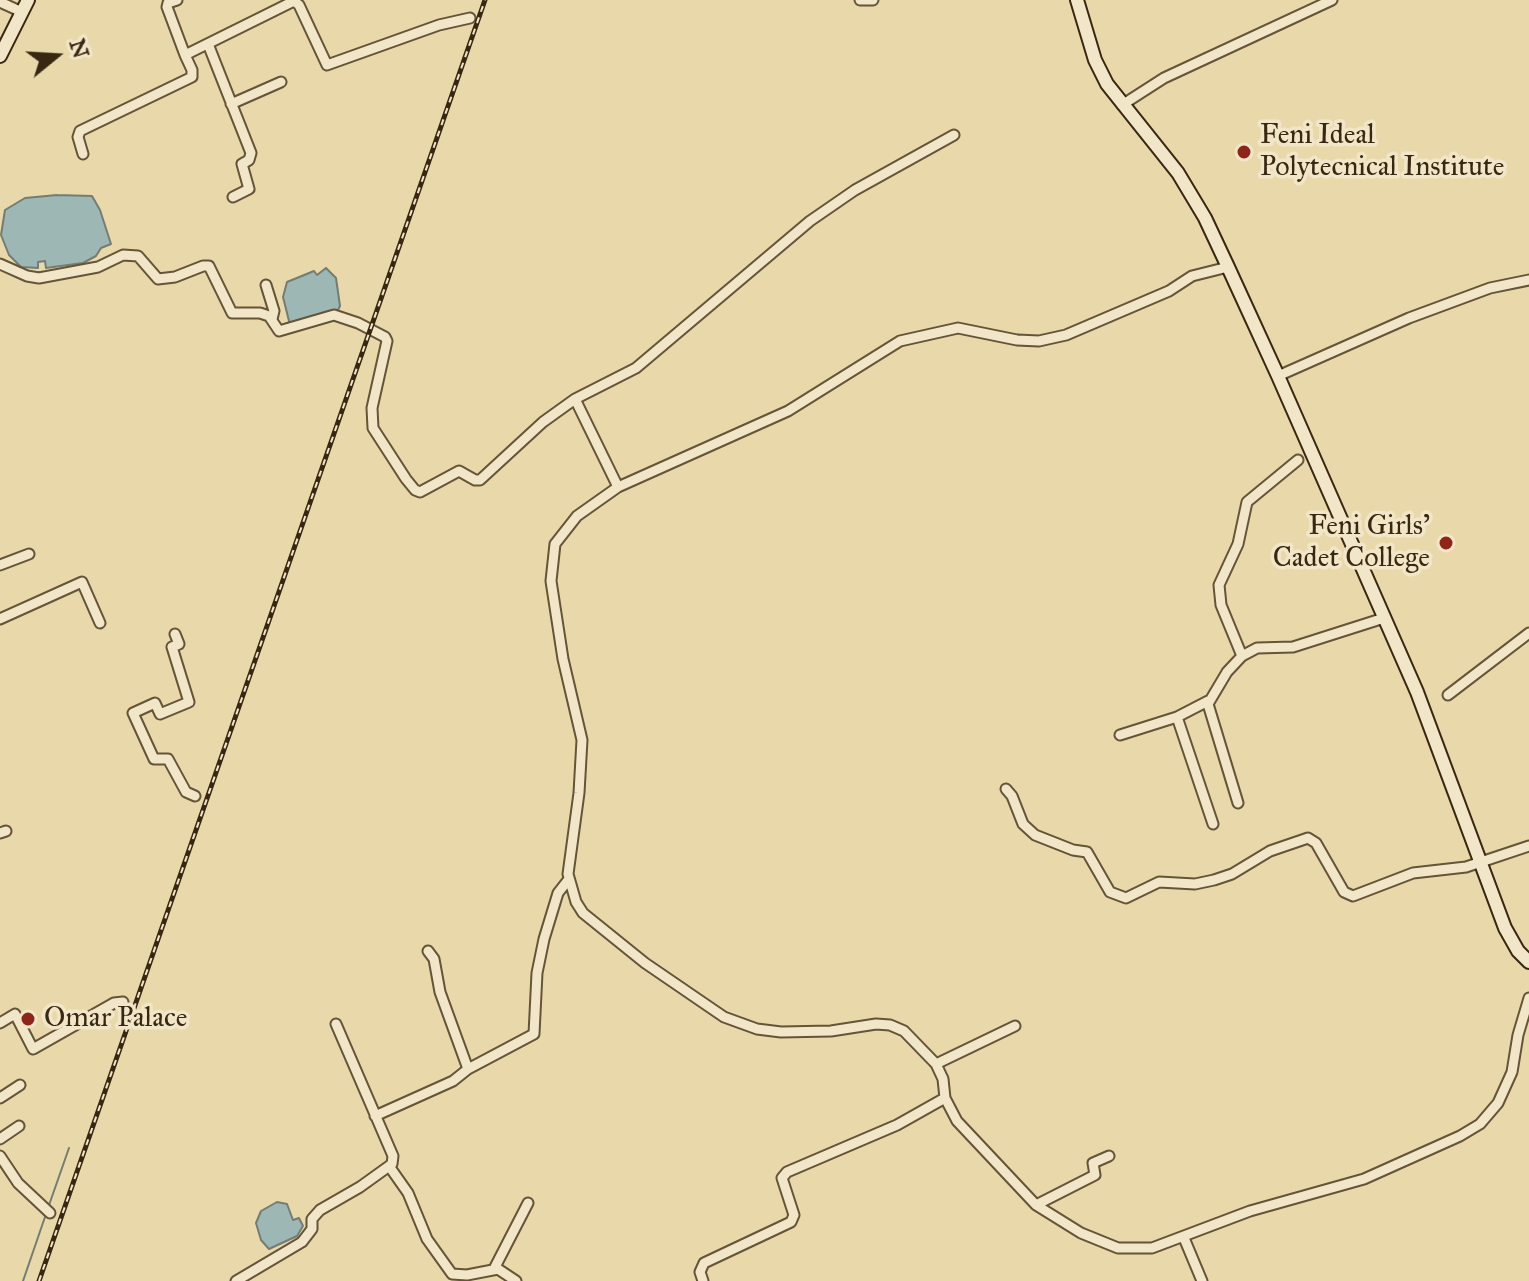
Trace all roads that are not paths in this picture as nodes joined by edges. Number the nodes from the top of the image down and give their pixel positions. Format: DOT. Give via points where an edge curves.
graph roads {
  1 [pos="177,0"];
  2 [pos="860,0"];
  3 [pos="873,0"];
  4 [pos="1077,0"];
  5 [pos="1332,0"];
  6 [pos="0,2"];
  7 [pos="25,6"];
  8 [pos="470,18"];
  9 [pos="208,44"];
  10 [pos="185,55"];
  11 [pos="0,56"];
  12 [pos="281,82"];
  13 [pos="231,104"];
  14 [pos="1122,105"];
  15 [pos="954,135"];
  16 [pos="83,154"];
  17 [pos="233,197"];
  18 [pos="0,264"];
  19 [pos="1228,267"];
  20 [pos="1529,280"];
  21 [pos="266,285"];
  22 [pos="272,319"];
  23 [pos="1278,376"];
  24 [pos="575,399"];
  25 [pos="1298,460"];
  26 [pos="618,487"];
  27 [pos="29,554"];
  28 [pos="0,565"];
  29 [pos="1384,618"];
  30 [pos="0,619"];
  31 [pos="100,623"];
  32 [pos="1529,633"];
  33 [pos="175,634"];
  34 [pos="1242,656"];
  35 [pos="1448,695"];
  36 [pos="1208,701"];
  37 [pos="1177,717"];
  38 [pos="1120,735"];
  39 [pos="1006,789"];
  40 [pos="195,796"];
  41 [pos="1238,803"];
  42 [pos="1213,824"];
  43 [pos="1529,846"];
  44 [pos="1481,863"];
  45 [pos="569,879"];
  46 [pos="428,951"];
  47 [pos="1529,962"];
  48 [pos="1529,998"];
  49 [pos="123,1002"];
  50 [pos="0,1023"];
  51 [pos="336,1024"];
  52 [pos="1015,1026"];
  53 [pos="936,1064"];
  54 [pos="468,1069"];
  55 [pos="20,1085"];
  56 [pos="0,1098"];
  57 [pos="945,1098"];
  58 [pos="375,1116"];
  59 [pos="19,1126"];
  60 [pos="0,1139"];
  61 [pos="0,1156"];
  62 [pos="1109,1156"];
  63 [pos="389,1166"];
  64 [pos="528,1203"];
  65 [pos="1036,1205"];
  66 [pos="50,1213"];
  67 [pos="1184,1238"];
  68 [pos="494,1269"];
  69 [pos="236,1281"];
  70 [pos="516,1281"];
  71 [pos="703,1281"];
  72 [pos="1202,1281"];
  1 -- 10 [label="street" via="167,7"];
  2 -- 3 [label="street"];
  4 -- 14 [label="main road" via="1095,60"];
  5 -- 14 [label="street" via="1164,78"];
  6 -- 7 [label="street"];
  7 -- 11 [label="main road"];
  8 -- 9 [label="street" via="327,65 299,5 292,1"];
  9 -- 10 [label="street"];
  9 -- 13 [label="street"];
  10 -- 16 [label="street" via="192,77 80,131"];
  12 -- 13 [label="street"];
  13 -- 17 [label="street" via="251,157 242,164 249,189"];
  14 -- 19 [label="main road" via="1178,173"];
  15 -- 24 [label="street" via="810,221 636,368"];
  18 -- 22 [label="street" via="39,278 98,267 123,255 138,256 158,279 209,266 232,313 260,313"];
  19 -- 23 [label="main road"];
  19 -- 26 [label="street" via="1192,276 1066,335 1017,340 958,328 900,341 774,418"];
  20 -- 23 [label="street" via="1490,288 1409,318"];
  21 -- 22 [label="street"];
  22 -- 24 [label="street" via="279,331 286,331 344,316 385,337 373,428 420,492 459,471 480,480"];
  23 -- 29 [label="main road"];
  24 -- 26 [label="street"];
  25 -- 34 [label="street" via="1247,502 1238,544 1219,585 1221,605"];
  26 -- 45 [label="street" via="577,516 555,544 552,560 563,659 582,740"];
  27 -- 28 [label="street"];
  29 -- 34 [label="street" via="1293,647 1257,648"];
  29 -- 44 [label="main road"];
  30 -- 31 [label="street" via="82,582"];
  32 -- 35 [label="street"];
  33 -- 40 [label="street" via="179,644 172,647 189,702 160,714 155,703 133,713 154,759 168,759 186,792"];
  34 -- 36 [label="street"];
  36 -- 37 [label="street"];
  36 -- 41 [label="street"];
  37 -- 38 [label="street"];
  37 -- 42 [label="street"];
  39 -- 44 [label="street" via="1023,824 1035,835 1087,852 1110,892 1126,898 1159,882 1214,880 1308,838 1344,892 1353,896 1413,873"];
  43 -- 44 [label="street"];
  44 -- 47 [label="main road" via="1505,928"];
  45 -- 53 [label="street" via="583,913 724,1017 781,1032 890,1025 904,1031"];
  45 -- 54 [label="street" via="558,893 544,939 537,973 536,1031"];
  46 -- 54 [label="street"];
  48 -- 67 [label="street" via="1512,1072 1498,1103 1480,1124 1364,1179 1250,1211"];
  49 -- 50 [label="street" via="33,1049 15,1014"];
  51 -- 58 [label="street"];
  52 -- 53 [label="street"];
  53 -- 57 [label="street"];
  54 -- 58 [label="street"];
  55 -- 56 [label="street"];
  57 -- 65 [label="street" via="957,1121"];
  57 -- 71 [label="street" via="897,1125 787,1172 782,1178 794,1215 791,1222 704,1263"];
  58 -- 63 [label="street" via="393,1156"];
  59 -- 60 [label="street"];
  61 -- 66 [label="street" via="18,1183"];
  62 -- 65 [label="street" via="1093,1163 1095,1175"];
  63 -- 68 [label="street" via="452,1274"];
  63 -- 69 [label="street" via="320,1210 302,1242"];
  64 -- 68 [label="street"];
  65 -- 67 [label="street" via="1118,1248 1152,1248"];
  67 -- 72 [label="street"];
  68 -- 70 [label="street"];
}
